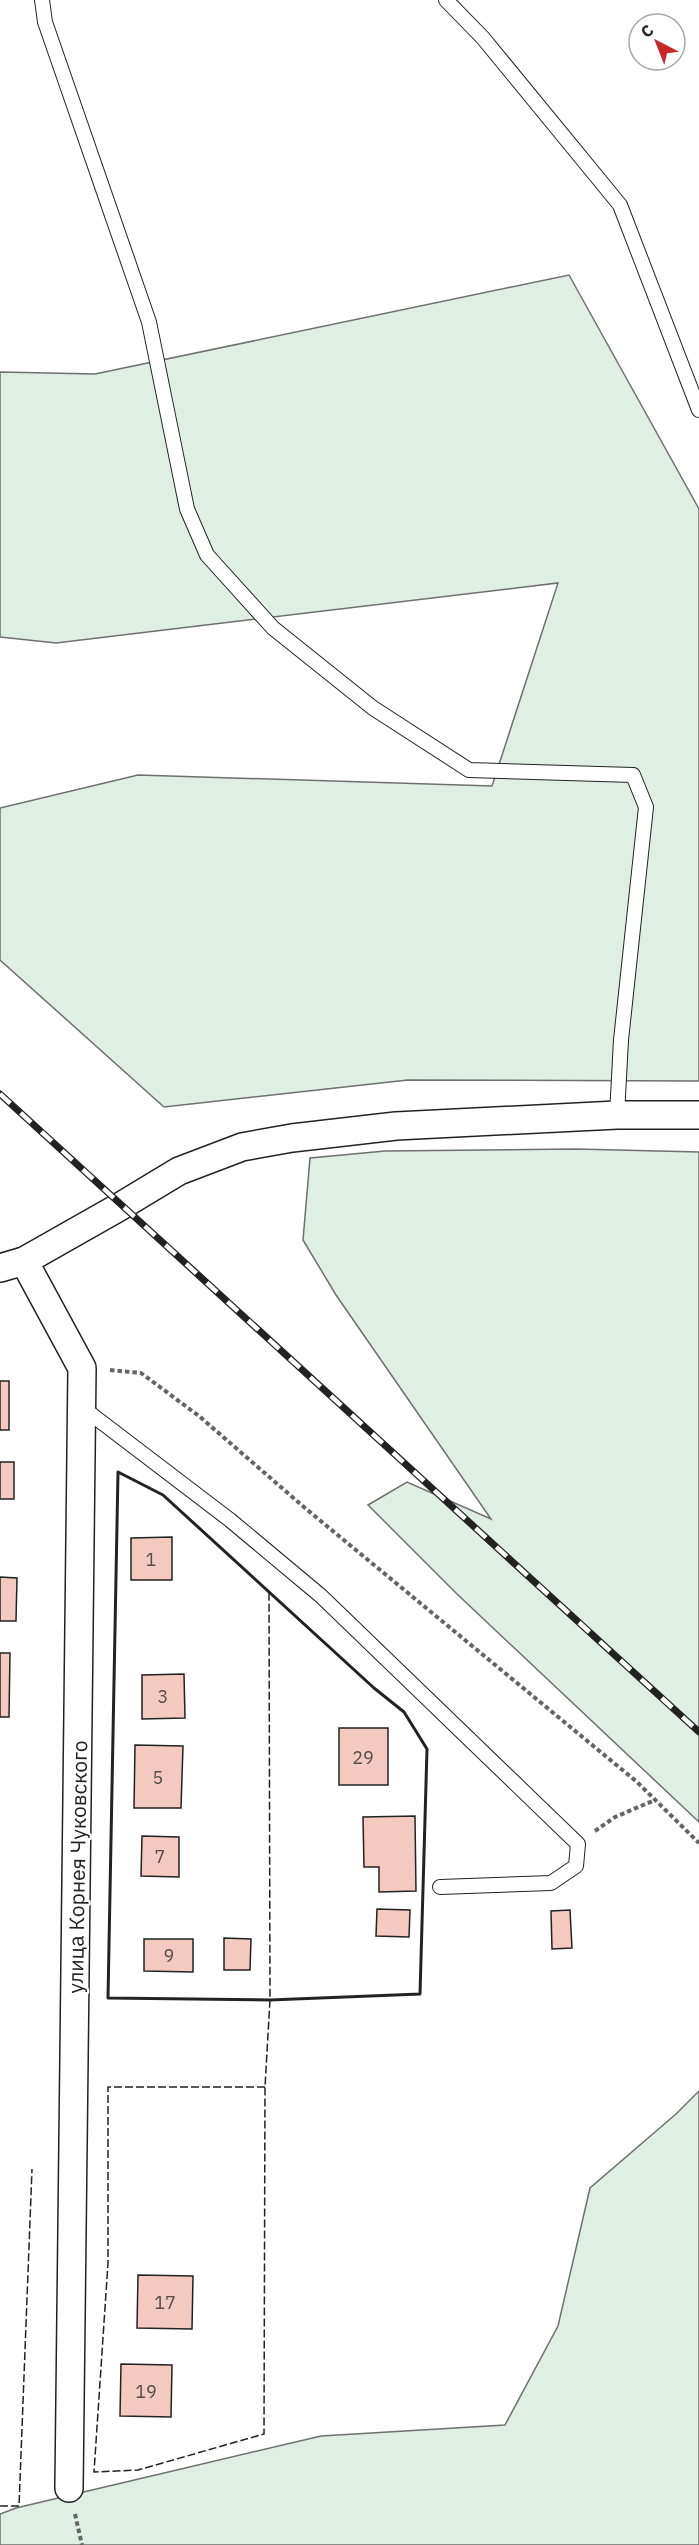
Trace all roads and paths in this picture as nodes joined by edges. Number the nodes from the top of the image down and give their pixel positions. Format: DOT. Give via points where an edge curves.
graph roads {
  1 [pos="42,0"];
  2 [pos="446,0"];
  3 [pos="699,410"];
  4 [pos="617,1115"];
  5 [pos="699,1115"];
  6 [pos="12,1264"];
  7 [pos="82,1368"];
  8 [pos="83,1408"];
  9 [pos="655,1800"];
  10 [pos="699,1843"];
  11 [pos="578,1844"];
  12 [pos="440,1887"];
  13 [pos="69,2488"];
  1 -- 4 [label="lane" via="45,22 150,322 187,508 207,555 273,628 373,708 469,770 633,775 646,807 621,1040"];
  2 -- 3 [label="lane" via="483,38 620,205"];
  4 -- 5 [label="street"];
  4 -- 6 [label="street" via="396,1126 242,1147 179,1170"];
  6 -- 7 [label="street, улица Корнея Чуковского"];
  7 -- 8 [label="street, улица Корнея Чуковского"];
  7 -- 9 [label="path" via="141,1373 199,1416"];
  8 -- 11 [label="lane" via="230,1520 321,1596"];
  8 -- 13 [label="street, улица Корнея Чуковского"];
  9 -- 10 [label="path"];
  9 -- 11 [label="path" via="615,1817"];
  11 -- 12 [label="lane" via="576,1866 550,1883"];
}
